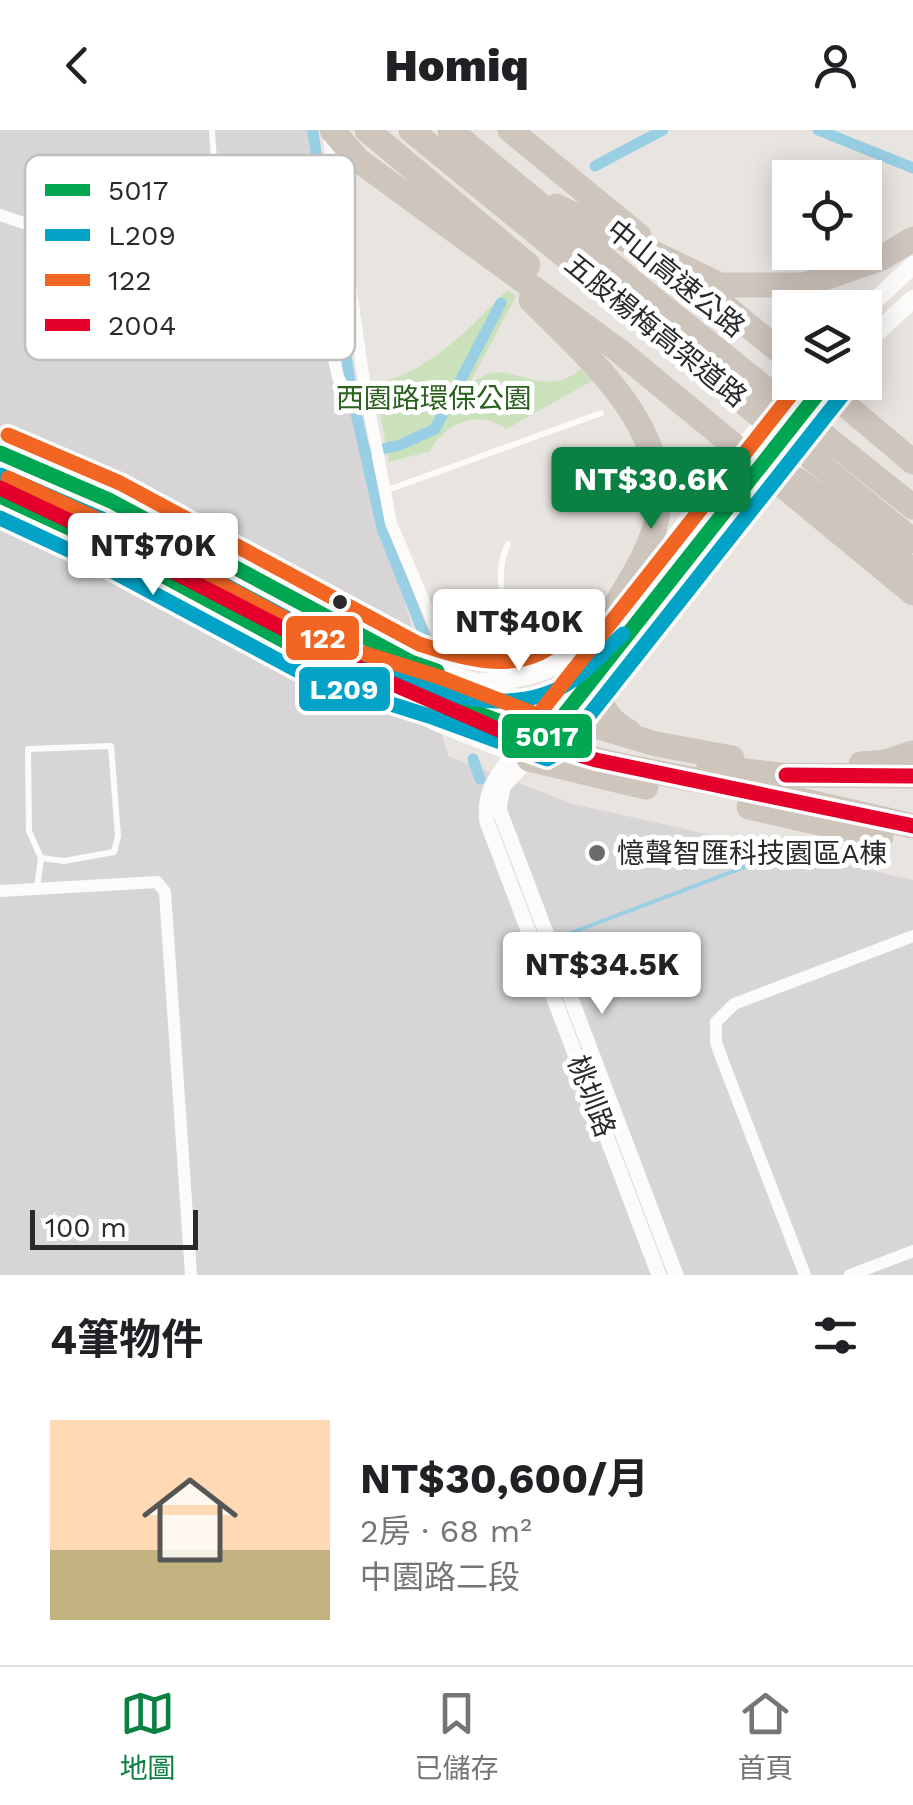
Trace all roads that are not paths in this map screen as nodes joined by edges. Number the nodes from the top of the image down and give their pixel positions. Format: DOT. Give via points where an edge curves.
graph roads {
  1 [pos="212,130"];
  2 [pos="367,130"];
  3 [pos="411,130"];
  4 [pos="450,130"];
  5 [pos="511,130"];
  6 [pos="331,134"];
  7 [pos="212,155"];
  8 [pos="353,155"];
  9 [pos="355,157"];
  10 [pos="522,190"];
  11 [pos="0,215"];
  12 [pos="25,224"];
  13 [pos="913,228"];
  14 [pos="645,232"];
  15 [pos="913,239"];
  16 [pos="482,250"];
  17 [pos="673,252"];
  18 [pos="913,265"];
  19 [pos="882,294"];
  20 [pos="913,299"];
  21 [pos="355,313"];
  22 [pos="882,327"];
  23 [pos="772,345"];
  24 [pos="334,360"];
  25 [pos="365,388"];
  26 [pos="782,400"];
  27 [pos="812,400"];
  28 [pos="839,400"];
  29 [pos="600,413"];
  30 [pos="0,453"];
  31 [pos="913,462"];
  32 [pos="0,466"];
  33 [pos="0,488"];
  34 [pos="384,491"];
  35 [pos="0,496"];
  36 [pos="913,507"];
  37 [pos="913,540"];
  38 [pos="508,544"];
  39 [pos="913,570"];
  40 [pos="913,594"];
  41 [pos="630,602"];
  42 [pos="605,623"];
  43 [pos="614,650"];
  44 [pos="323,662"];
  45 [pos="533,675"];
  46 [pos="456,678"];
  47 [pos="475,682"];
  48 [pos="554,713"];
  49 [pos="656,744"];
  50 [pos="530,746"];
  51 [pos="913,753"];
  52 [pos="738,759"];
  53 [pos="913,776"];
  54 [pos="854,793"];
  55 [pos="913,793"];
  56 [pos="729,802"];
  57 [pos="913,806"];
  58 [pos="913,826"];
  59 [pos="913,844"];
  60 [pos="40,858"];
  61 [pos="36,889"];
  62 [pos="0,892"];
  63 [pos="913,936"];
  64 [pos="913,1251"];
  65 [pos="190,1275"];
  66 [pos="660,1275"];
  67 [pos="676,1275"];
  68 [pos="805,1275"];
  69 [pos="850,1275"];
  1 -- 7 [label="lane"];
  2 -- 39 [label="highway, 五股楊梅高架道路"];
  3 -- 37 [label="highway, 中山高速公路"];
  4 -- 10 [label="highway, 中山高速公路"];
  5 -- 14 [label="lane"];
  5 -- 23 [label="highway"];
  6 -- 8 [label="highway"];
  9 -- 16 [label="highway"];
  10 -- 15 [label="highway" via="720,285 804,285 880,260"];
  10 -- 36 [label="highway, 中山高速公路"];
  11 -- 12 [label="street"];
  13 -- 17 [label="lane" via="839,268 796,278 702,274"];
  16 -- 40 [label="highway" via="618,350"];
  16 -- 42 [label="highway" via="581,350 628,407 650,448 659,505 639,564"];
  18 -- 19 [label="main road"];
  20 -- 22 [label="main road"];
  21 -- 25 [label="street"];
  24 -- 25 [label="street" via="343,387"];
  25 -- 34 [label="street"];
  26 -- 41 [label="main road"];
  27 -- 43 [label="main road"];
  28 -- 31 [label="highway"];
  29 -- 34 [label="lane"];
  30 -- 46 [label="main road" via="111,500 410,662"];
  32 -- 53 [label="highway" via="384,663 512,717 718,768"];
  33 -- 58 [label="highway" via="383,681 509,734 673,777"];
  34 -- 46 [label="street"];
  35 -- 44 [label="main road"];
  38 -- 45 [label="lane" via="499,589"];
  41 -- 42 [label="main road"];
  41 -- 48 [label="main road"];
  42 -- 45 [label="main road" via="552,670"];
  43 -- 48 [label="main road"];
  43 -- 49 [label="highway" via="601,679 602,704 624,730"];
  44 -- 50 [label="main road" via="436,697"];
  44 -- 50 [label="main road" via="436,722"];
  45 -- 47 [label="main road"];
  46 -- 47 [label="main road"];
  47 -- 48 [label="main road"];
  48 -- 49 [label="highway"];
  48 -- 50 [label="main road"];
  49 -- 52 [label="highway"];
  50 -- 54 [label="highway"];
  50 -- 56 [label="highway" via="598,778"];
  50 -- 66 [label="street, 桃圳路" via="487,792 487,822"];
  50 -- 67 [label="street, 桃圳路" via="498,809"];
  51 -- 52 [label="highway" via="862,764"];
  52 -- 54 [label="highway"];
  54 -- 55 [label="highway"];
  56 -- 57 [label="highway"];
  56 -- 59 [label="highway"];
  60 -- 60 [label="lane" via="114,852 111,746 28,749 29,831"];
  60 -- 61 [label="lane"];
  61 -- 62 [label="street"];
  61 -- 65 [label="street" via="157,882 165,892"];
  63 -- 68 [label="street" via="734,1004 716,1022 720,1054"];
  64 -- 69 [label="street"];
}
